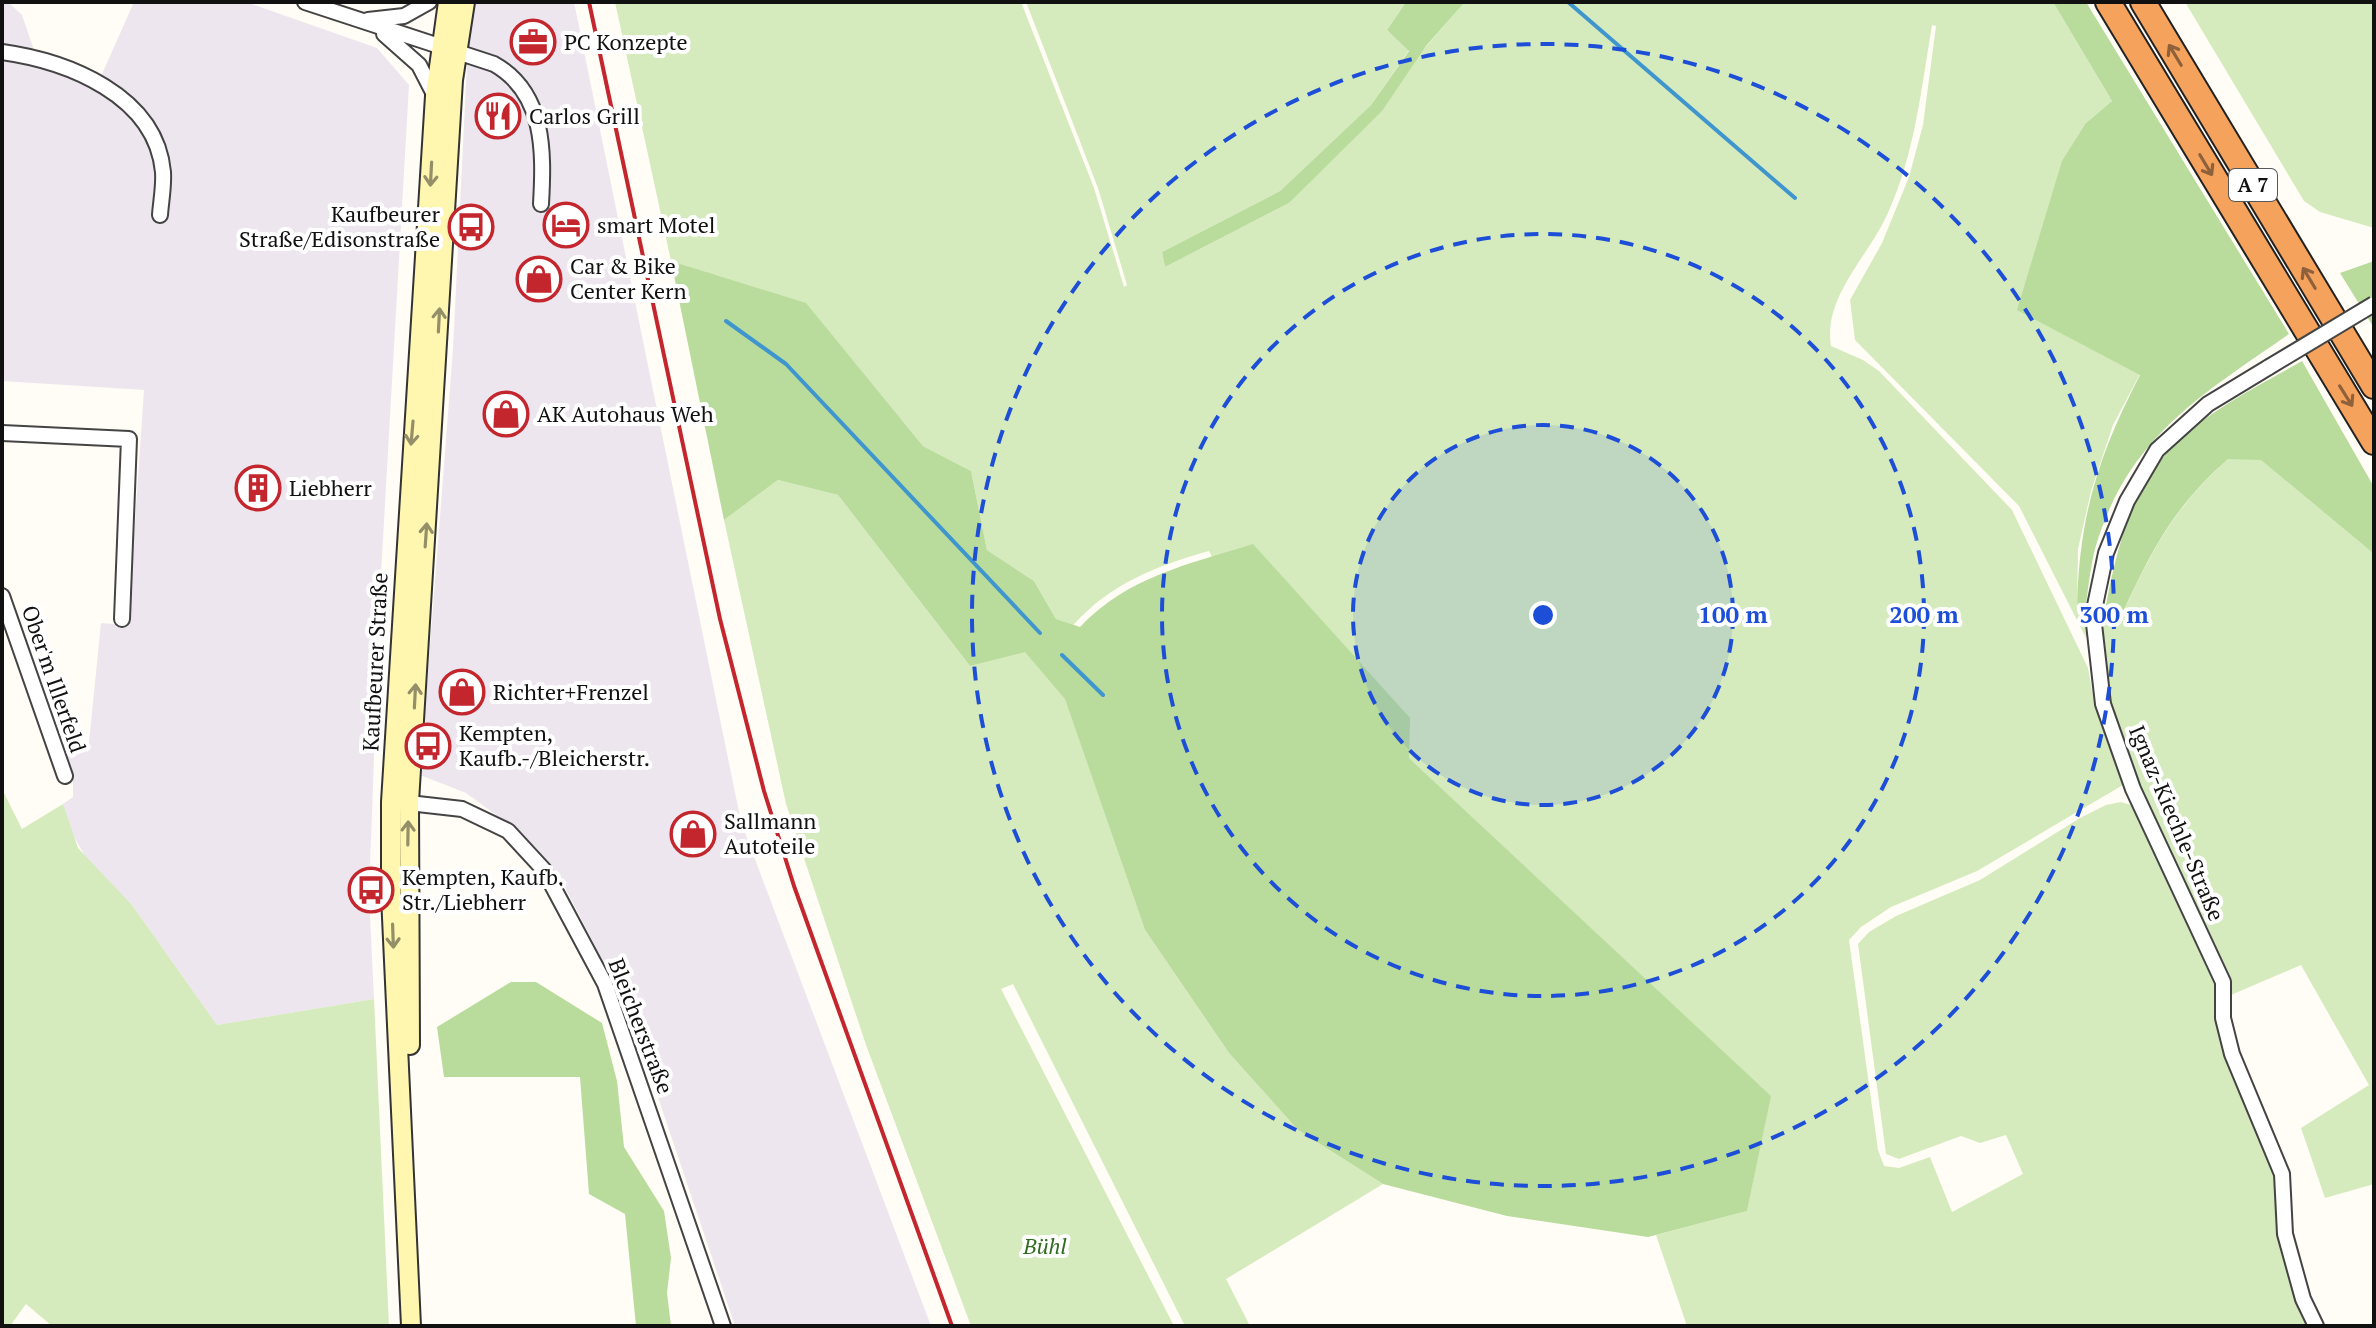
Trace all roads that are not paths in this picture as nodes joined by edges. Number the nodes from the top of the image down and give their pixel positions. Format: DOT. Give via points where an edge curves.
graph roads {
  1 [pos="305,2"];
  2 [pos="429,2"];
  3 [pos="448,2"];
  4 [pos="465,2"];
  5 [pos="2108,2"];
  6 [pos="2143,2"];
  7 [pos="364,21"];
  8 [pos="448,49"];
  9 [pos="2,52"];
  10 [pos="435,96"];
  11 [pos="541,204"];
  12 [pos="160,215"];
  13 [pos="2374,304"];
  14 [pos="2374,386"];
  15 [pos="2,433"];
  16 [pos="2374,442"];
  17 [pos="2,596"];
  18 [pos="122,619"];
  19 [pos="65,776"];
  20 [pos="400,802"];
  21 [pos="411,1326"];
  22 [pos="423,1326"];
  23 [pos="723,1326"];
  24 [pos="2316,1326"];
  1 -- 7 [label="street"];
  2 -- 7 [label="street" via="404,16"];
  3 -- 8 [label="main road, Kaufbeurer Straße"];
  4 -- 8 [label="main road, Kaufbeurer Straße"];
  5 -- 16 [label="highway, A 7, one-way"];
  14 -- 6 [label="highway, A 7, one-way"];
  7 -- 8 [label="street"];
  7 -- 10 [label="street" via="413,57"];
  8 -- 10 [label="main road, Kaufbeurer Straße"];
  8 -- 11 [label="street" via="509,72 532,101 541,147"];
  20 -- 8 [label="main road, Kaufbeurer Straße, one-way"];
  9 -- 12 [label="street" via="62,65 99,83 138,116 163,171"];
  10 -- 20 [label="main road, Kaufbeurer Straße, one-way"];
  13 -- 24 [label="street, Ignaz-Kiechle-Straße, bridge" via="2208,404 2157,450 2127,501 2106,553 2093,615 2103,704 2133,789 2223,982 2223,1018 2232,1054 2282,1174 2285,1234"];
  15 -- 18 [label="street" via="129,439"];
  17 -- 19 [label="street, Ober'm Illerfeld"];
  20 -- 21 [label="main road, Kaufbeurer Straße, one-way" via="391,896"];
  22 -- 20 [label="main road, Kaufbeurer Straße, one-way"];
  20 -- 23 [label="street, Bleicherstraße" via="462,809 508,831 544,870 605,984"];
}
